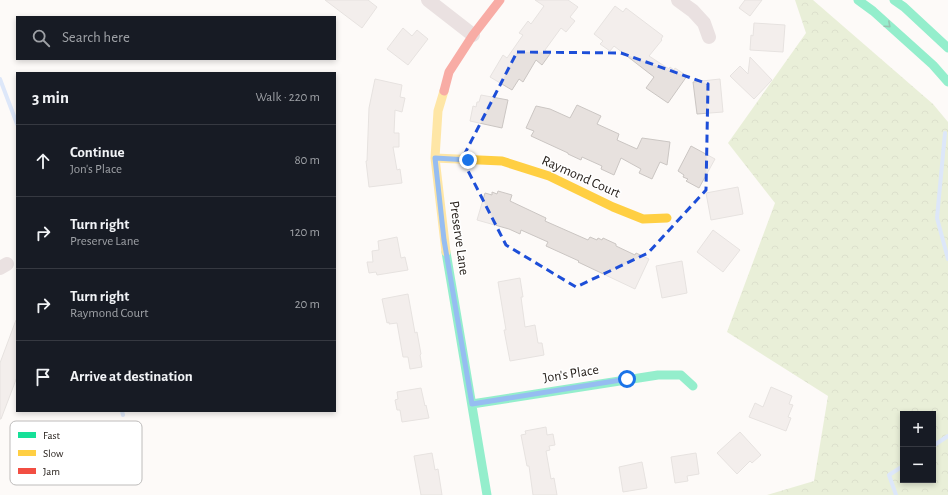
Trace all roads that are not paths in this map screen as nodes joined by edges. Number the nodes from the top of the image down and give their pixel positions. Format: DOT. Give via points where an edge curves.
graph roads {
  1 [pos="428,0"];
  2 [pos="500,0"];
  3 [pos="678,0"];
  4 [pos="858,0"];
  5 [pos="894,0"];
  6 [pos="473,35"];
  7 [pos="709,37"];
  8 [pos="948,48"];
  9 [pos="948,82"];
  10 [pos="435,158"];
  11 [pos="667,218"];
  12 [pos="693,386"];
  13 [pos="472,404"];
  14 [pos="487,495"];
  1 -- 6 [label="street"];
  2 -- 6 [label="street, Preserve Lane"];
  3 -- 7 [label="street" via="704,23"];
  4 -- 9 [label="street, one-way" via="933,65"];
  5 -- 8 [label="street"];
  6 -- 10 [label="street, Preserve Lane" via="449,72 438,111"];
  10 -- 11 [label="street, Raymond Court" via="502,161 549,176 643,219"];
  10 -- 13 [label="street, Preserve Lane" via="444,240"];
  12 -- 13 [label="street, Jon's Place" via="681,375 658,375"];
  13 -- 14 [label="street, Preserve Lane"];
}
